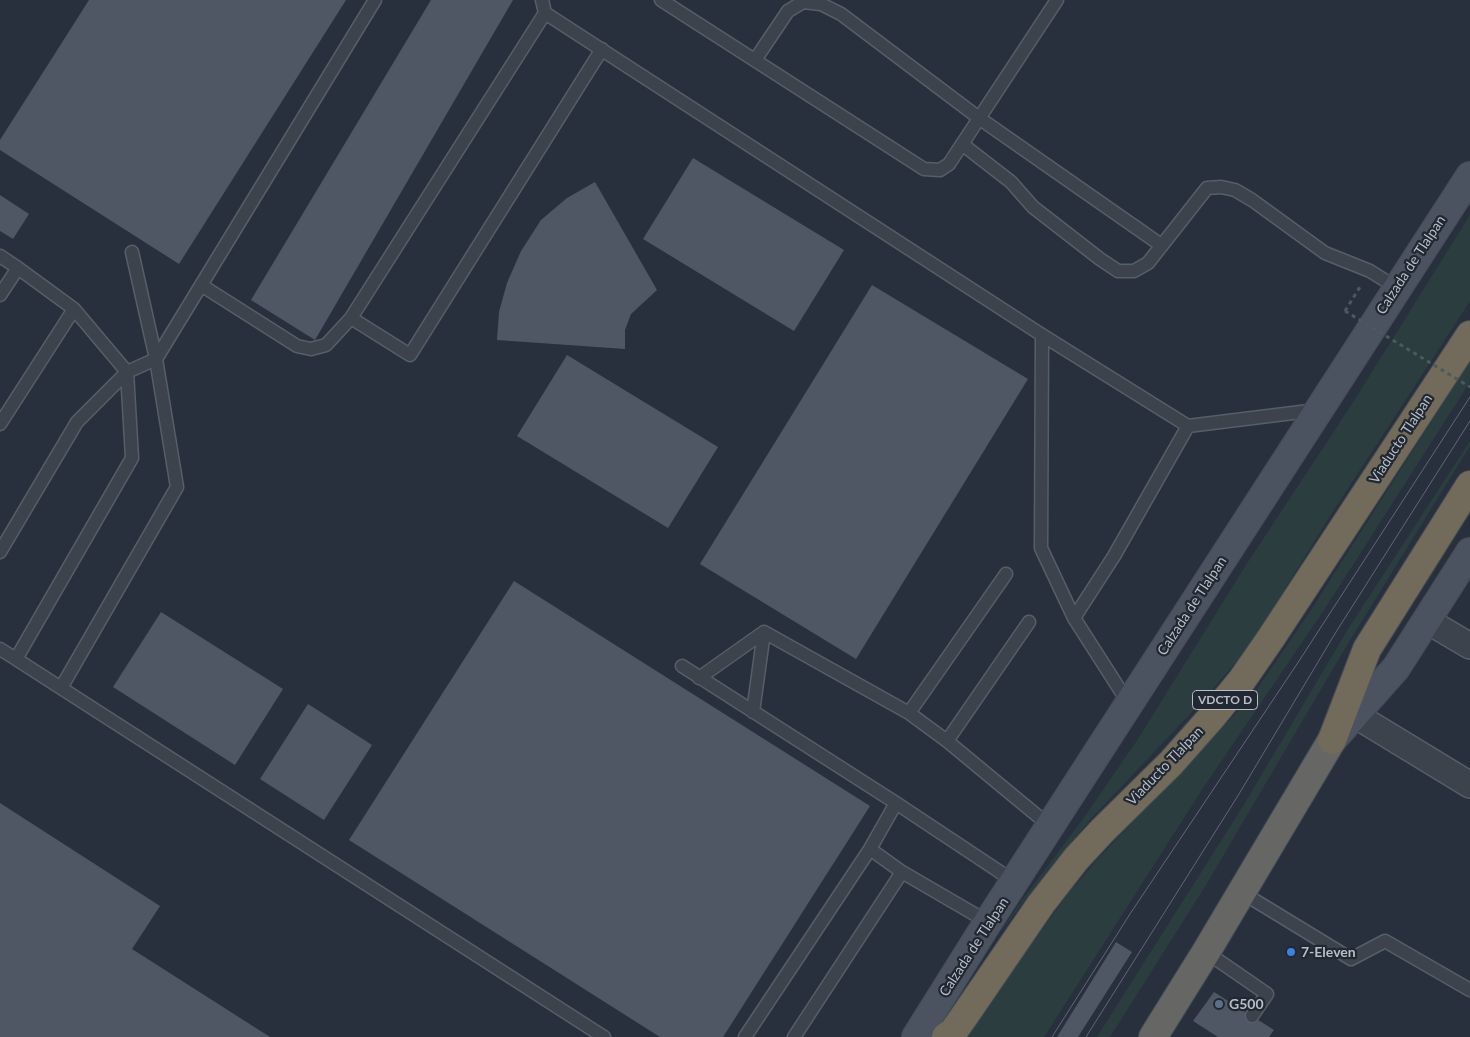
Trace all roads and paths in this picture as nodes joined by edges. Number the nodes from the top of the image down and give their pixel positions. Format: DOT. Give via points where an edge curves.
graph roads {
  1 [pos="375,0"];
  2 [pos="542,0"];
  3 [pos="661,0"];
  4 [pos="1057,0"];
  5 [pos="545,14"];
  6 [pos="602,50"];
  7 [pos="755,60"];
  8 [pos="979,118"];
  9 [pos="962,144"];
  10 [pos="1470,176"];
  11 [pos="1161,245"];
  12 [pos="132,252"];
  13 [pos="0,256"];
  14 [pos="18,268"];
  15 [pos="1370,271"];
  16 [pos="201,285"];
  17 [pos="1397,288"];
  18 [pos="0,295"];
  19 [pos="74,308"];
  20 [pos="351,318"];
  21 [pos="1042,335"];
  22 [pos="1470,335"];
  23 [pos="156,359"];
  24 [pos="127,372"];
  25 [pos="1470,387"];
  26 [pos="1318,410"];
  27 [pos="0,424"];
  28 [pos="1188,426"];
  29 [pos="1470,485"];
  30 [pos="0,552"];
  31 [pos="1470,552"];
  32 [pos="1006,574"];
  33 [pos="1074,618"];
  34 [pos="1426,620"];
  35 [pos="1028,622"];
  36 [pos="764,632"];
  37 [pos="1470,646"];
  38 [pos="0,649"];
  39 [pos="16,659"];
  40 [pos="682,666"];
  41 [pos="699,678"];
  42 [pos="60,688"];
  43 [pos="1129,705"];
  44 [pos="753,712"];
  45 [pos="909,713"];
  46 [pos="1355,715"];
  47 [pos="1332,740"];
  48 [pos="947,741"];
  49 [pos="1470,785"];
  50 [pos="896,803"];
  51 [pos="1051,827"];
  52 [pos="870,849"];
  53 [pos="902,872"];
  54 [pos="1015,882"];
  55 [pos="1241,892"];
  56 [pos="988,922"];
  57 [pos="1206,952"];
  58 [pos="1470,990"];
  59 [pos="1252,1016"];
  60 [pos="604,1037"];
  61 [pos="745,1037"];
  62 [pos="794,1037"];
  63 [pos="916,1037"];
  64 [pos="946,1037"];
  65 [pos="1153,1037"];
  1 -- 16 [label="lane"];
  2 -- 5 [label="lane"];
  3 -- 7 [label="lane"];
  4 -- 8 [label="lane"];
  5 -- 6 [label="lane"];
  5 -- 20 [label="lane"];
  6 -- 20 [label="lane" via="410,355"];
  6 -- 21 [label="lane"];
  7 -- 8 [label="lane" via="788,11 803,2 821,4 842,14"];
  7 -- 9 [label="lane" via="924,168 940,170 949,164"];
  8 -- 9 [label="lane"];
  8 -- 11 [label="lane"];
  9 -- 11 [label="lane" via="1011,182 1033,207 1118,271 1134,271 1148,263"];
  10 -- 17 [label="main road, Calzada de Tlalpan"];
  11 -- 15 [label="lane" via="1207,188 1221,187 1235,190 1252,200 1326,253"];
  12 -- 23 [label="lane"];
  13 -- 14 [label="lane"];
  14 -- 18 [label="lane"];
  14 -- 19 [label="lane"];
  15 -- 17 [label="lane"];
  15 -- 25 [label="path, bridge" via="1345,311"];
  16 -- 20 [label="lane" via="296,346 326,345"];
  16 -- 23 [label="lane"];
  17 -- 26 [label="main road, Calzada de Tlalpan"];
  19 -- 24 [label="lane"];
  19 -- 27 [label="lane"];
  21 -- 28 [label="lane"];
  21 -- 33 [label="lane" via="1041,548"];
  22 -- 64 [label="highway, Viaducto Tlalpan / VDCTO D" via="1242,680 1171,763 1076,859 1041,904 964,1018"];
  23 -- 24 [label="lane"];
  23 -- 42 [label="lane" via="177,487"];
  24 -- 30 [label="lane" via="77,422"];
  24 -- 39 [label="lane" via="132,458"];
  26 -- 28 [label="lane"];
  26 -- 43 [label="main road, Calzada de Tlalpan"];
  28 -- 33 [label="lane" via="1114,556"];
  29 -- 47 [label="highway" via="1367,648"];
  31 -- 34 [label="main road"];
  32 -- 45 [label="lane"];
  33 -- 43 [label="lane"];
  34 -- 37 [label="street"];
  34 -- 46 [label="main road" via="1396,668"];
  35 -- 48 [label="lane"];
  36 -- 41 [label="lane"];
  36 -- 44 [label="lane"];
  36 -- 45 [label="lane"];
  38 -- 39 [label="lane"];
  39 -- 42 [label="lane"];
  40 -- 41 [label="lane"];
  41 -- 44 [label="lane"];
  42 -- 60 [label="lane"];
  43 -- 51 [label="main road, Calzada de Tlalpan"];
  44 -- 50 [label="lane"];
  45 -- 48 [label="lane"];
  46 -- 47 [label="main road"];
  46 -- 49 [label="street"];
  47 -- 55 [label="highway"];
  48 -- 51 [label="lane"];
  50 -- 52 [label="lane"];
  50 -- 54 [label="lane"];
  51 -- 54 [label="main road, Calzada de Tlalpan"];
  52 -- 53 [label="lane"];
  52 -- 61 [label="lane"];
  53 -- 56 [label="lane"];
  53 -- 62 [label="lane"];
  54 -- 56 [label="main road, Calzada de Tlalpan"];
  55 -- 57 [label="highway"];
  55 -- 58 [label="lane" via="1351,959 1385,941"];
  56 -- 63 [label="main road, Calzada de Tlalpan"];
  57 -- 59 [label="lane" via="1267,994"];
  57 -- 65 [label="highway"];
}
